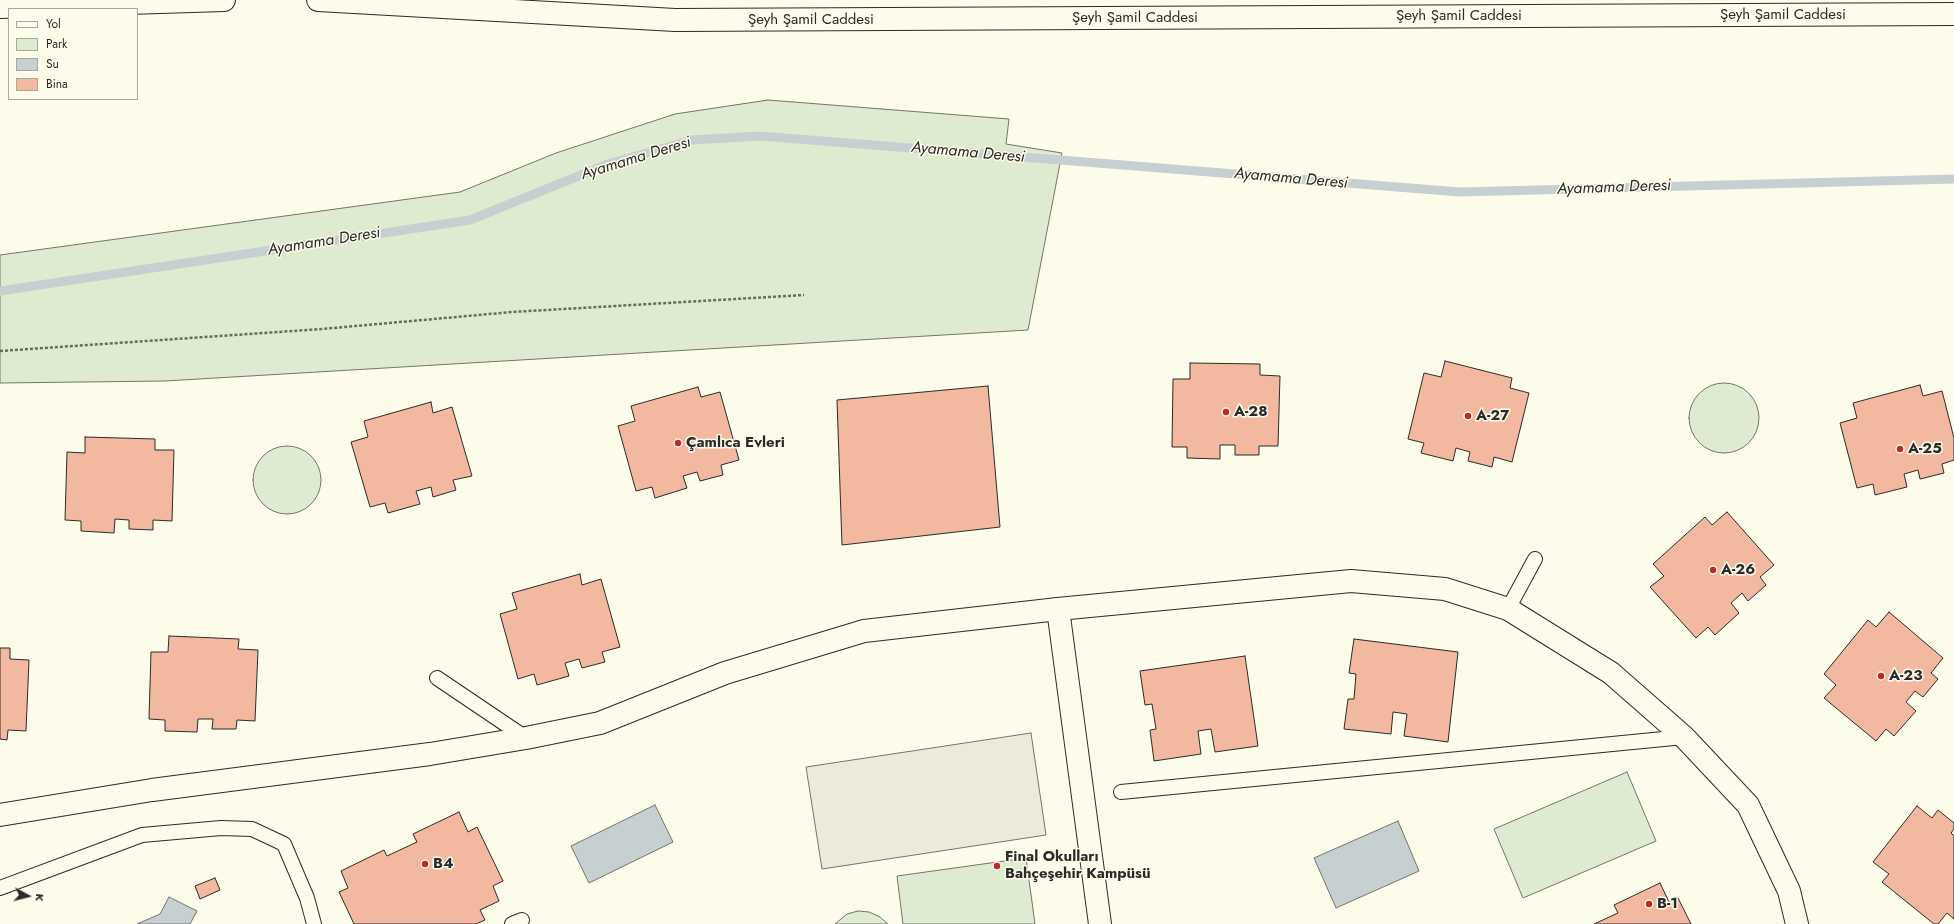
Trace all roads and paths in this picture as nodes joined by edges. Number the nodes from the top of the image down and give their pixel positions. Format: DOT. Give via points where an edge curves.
graph roads {
  1 [pos="224,0"];
  2 [pos="318,0"];
  3 [pos="0,7"];
  4 [pos="1954,14"];
  5 [pos="804,294"];
  6 [pos="0,351"];
  7 [pos="1535,559"];
  8 [pos="1058,609"];
  9 [pos="1508,609"];
  10 [pos="437,678"];
  11 [pos="1684,737"];
  12 [pos="526,738"];
  13 [pos="1121,792"];
  14 [pos="0,816"];
  15 [pos="0,888"];
  16 [pos="314,924"];
  17 [pos="1100,924"];
  18 [pos="1798,924"];
  1 -- 3 [label="street"];
  2 -- 4 [label="street, Şeyh Şamil Caddesi" via="675,20"];
  5 -- 6 [label="path" via="512,312 322,329"];
  7 -- 9 [label="lane"];
  8 -- 9 [label="street" via="1351,582 1445,589"];
  8 -- 12 [label="street" via="864,631 725,672 600,723"];
  8 -- 17 [label="street"];
  9 -- 11 [label="street" via="1611,673"];
  10 -- 12 [label="lane"];
  11 -- 13 [label="lane"];
  11 -- 18 [label="street" via="1748,805 1789,891"];
  12 -- 14 [label="street" via="430,754 152,790"];
  15 -- 16 [label="lane" via="142,835 221,828 252,829 284,844 307,898"];
}
